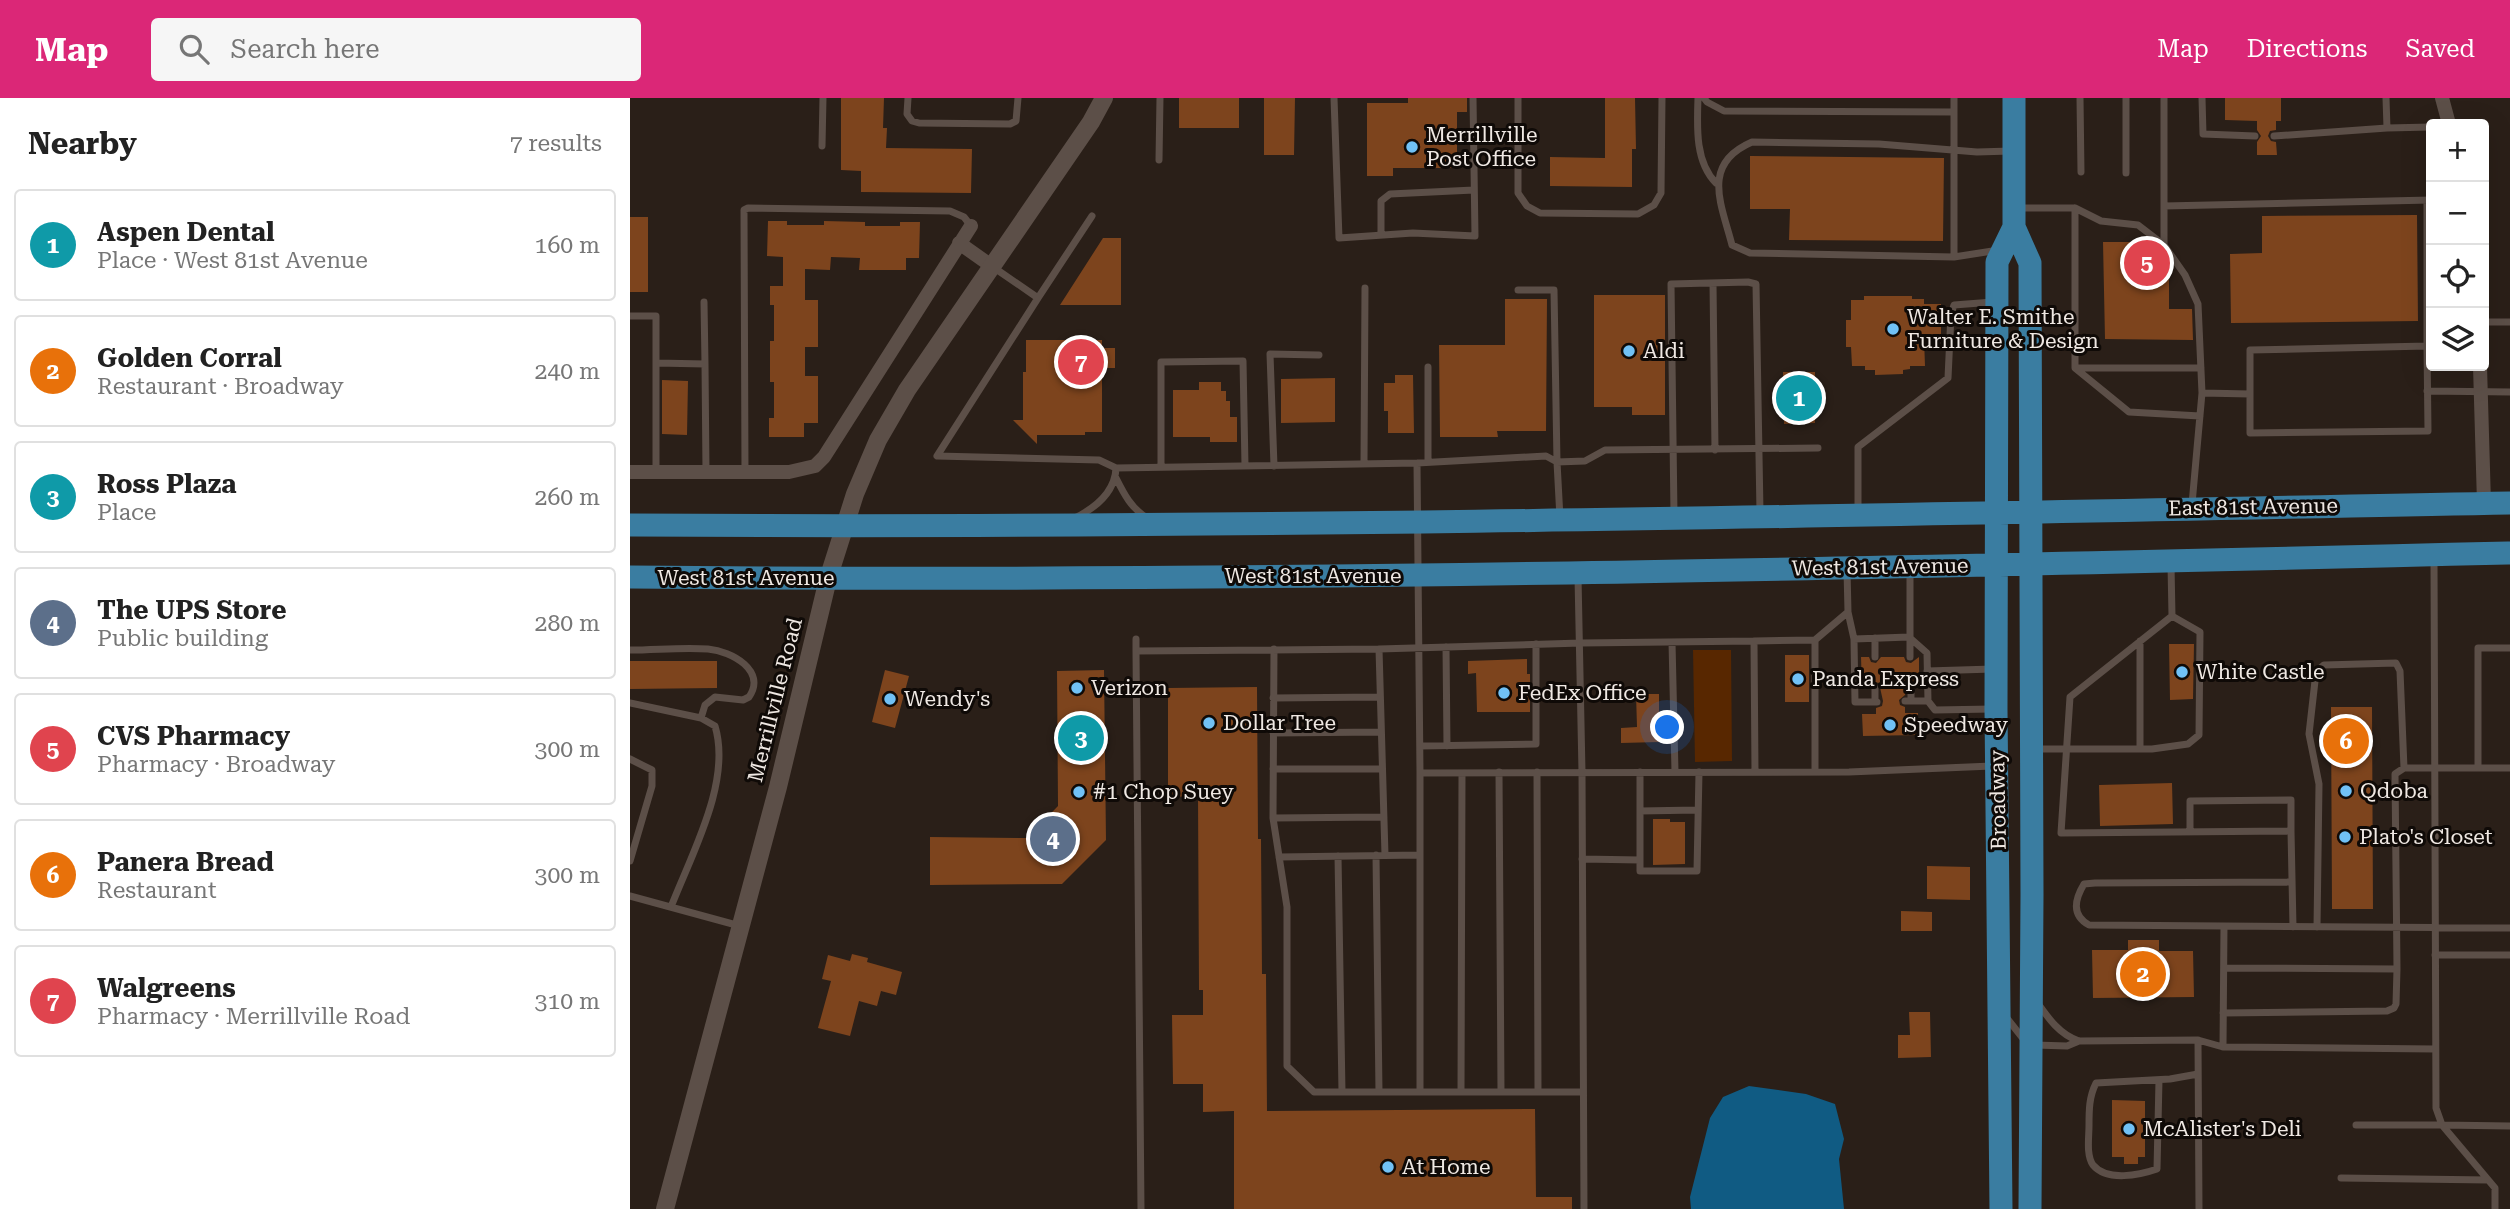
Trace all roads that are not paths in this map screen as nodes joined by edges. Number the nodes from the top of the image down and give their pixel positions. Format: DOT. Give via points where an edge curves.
graph roads {
  1 [pos="823,98"];
  2 [pos="908,98"];
  3 [pos="1018,98"];
  4 [pos="1104,98"];
  5 [pos="1160,98"];
  6 [pos="1334,98"];
  7 [pos="1473,98"];
  8 [pos="1518,98"];
  9 [pos="1662,98"];
  10 [pos="1698,98"];
  11 [pos="1704,98"];
  12 [pos="1954,98"];
  13 [pos="2014,98"];
  14 [pos="2080,98"];
  15 [pos="2126,98"];
  16 [pos="2164,98"];
  17 [pos="2202,98"];
  18 [pos="2386,98"];
  19 [pos="2442,98"];
  20 [pos="1954,112"];
  21 [pos="2448,119"];
  22 [pos="2386,128"];
  23 [pos="2426,128"];
  24 [pos="2255,136"];
  25 [pos="2274,136"];
  26 [pos="822,146"];
  27 [pos="1954,149"];
  28 [pos="2014,151"];
  29 [pos="1159,160"];
  30 [pos="2081,172"];
  31 [pos="2126,173"];
  32 [pos="1716,183"];
  33 [pos="1474,190"];
  34 [pos="2426,200"];
  35 [pos="2164,206"];
  36 [pos="2075,208"];
  37 [pos="1091,216"];
  38 [pos="2014,217"];
  39 [pos="971,226"];
  40 [pos="1381,235"];
  41 [pos="959,243"];
  42 [pos="2164,245"];
  43 [pos="2428,245"];
  44 [pos="2003,249"];
  45 [pos="1954,257"];
  46 [pos="993,267"];
  47 [pos="1713,283"];
  48 [pos="1365,288"];
  49 [pos="1518,290"];
  50 [pos="1038,298"];
  51 [pos="704,302"];
  52 [pos="1997,302"];
  53 [pos="2428,308"];
  54 [pos="630,316"];
  55 [pos="2489,322"];
  56 [pos="2510,322"];
  57 [pos="2426,346"];
  58 [pos="1319,355"];
  59 [pos="657,363"];
  60 [pos="705,364"];
  61 [pos="1428,367"];
  62 [pos="2075,368"];
  63 [pos="2201,368"];
  64 [pos="2427,371"];
  65 [pos="2480,371"];
  66 [pos="2427,391"];
  67 [pos="2482,392"];
  68 [pos="2510,392"];
  69 [pos="2202,393"];
  70 [pos="2249,394"];
  71 [pos="2200,415"];
  72 [pos="1818,448"];
  73 [pos="1759,449"];
  74 [pos="1674,450"];
  75 [pos="1715,450"];
  76 [pos="1556,461"];
  77 [pos="1428,462"];
  78 [pos="1363,463"];
  79 [pos="1417,463"];
  80 [pos="1245,466"];
  81 [pos="1274,466"];
  82 [pos="1161,467"];
  83 [pos="1116,468"];
  84 [pos="630,471"];
  85 [pos="656,472"];
  86 [pos="706,472"];
  87 [pos="745,472"];
  88 [pos="1116,478"];
  89 [pos="2484,503"];
  90 [pos="2510,503"];
  91 [pos="2192,509"];
  92 [pos="2031,511"];
  93 [pos="1996,512"];
  94 [pos="1858,514"];
  95 [pos="1760,516"];
  96 [pos="1674,518"];
  97 [pos="1560,520"];
  98 [pos="1417,523"];
  99 [pos="630,525"];
  100 [pos="1160,525"];
  101 [pos="844,526"];
  102 [pos="1057,526"];
  103 [pos="2510,553"];
  104 [pos="2434,555"];
  105 [pos="2171,561"];
  106 [pos="1996,565"];
  107 [pos="2030,565"];
  108 [pos="1910,567"];
  109 [pos="1847,568"];
  110 [pos="1578,572"];
  111 [pos="1418,575"];
  112 [pos="630,578"];
  113 [pos="828,579"];
  114 [pos="1848,611"];
  115 [pos="2172,617"];
  116 [pos="1909,637"];
  117 [pos="1875,638"];
  118 [pos="1136,639"];
  119 [pos="1854,639"];
  120 [pos="1815,640"];
  121 [pos="1754,641"];
  122 [pos="1672,642"];
  123 [pos="2140,642"];
  124 [pos="1581,643"];
  125 [pos="1536,645"];
  126 [pos="1446,647"];
  127 [pos="1419,648"];
  128 [pos="2510,648"];
  129 [pos="1274,649"];
  130 [pos="1379,649"];
  131 [pos="630,650"];
  132 [pos="1136,651"];
  133 [pos="1875,657"];
  134 [pos="1910,657"];
  135 [pos="1997,669"];
  136 [pos="1927,671"];
  137 [pos="1911,687"];
  138 [pos="1875,688"];
  139 [pos="1380,697"];
  140 [pos="1273,698"];
  141 [pos="1928,701"];
  142 [pos="630,703"];
  143 [pos="1996,709"];
  144 [pos="701,718"];
  145 [pos="1381,732"];
  146 [pos="1273,733"];
  147 [pos="1420,746"];
  148 [pos="1447,746"];
  149 [pos="2067,747"];
  150 [pos="2140,748"];
  151 [pos="2031,749"];
  152 [pos="630,759"];
  153 [pos="1997,766"];
  154 [pos="2404,768"];
  155 [pos="2435,768"];
  156 [pos="2478,768"];
  157 [pos="2510,768"];
  158 [pos="1273,769"];
  159 [pos="1382,769"];
  160 [pos="1499,772"];
  161 [pos="1537,772"];
  162 [pos="1582,772"];
  163 [pos="1640,772"];
  164 [pos="1675,772"];
  165 [pos="1699,772"];
  166 [pos="1755,772"];
  167 [pos="1815,772"];
  168 [pos="1420,773"];
  169 [pos="1462,773"];
  170 [pos="1640,810"];
  171 [pos="1698,810"];
  172 [pos="1384,817"];
  173 [pos="1273,818"];
  174 [pos="2291,831"];
  175 [pos="2190,832"];
  176 [pos="1381,855"];
  177 [pos="1420,855"];
  178 [pos="1338,856"];
  179 [pos="1279,857"];
  180 [pos="1582,859"];
  181 [pos="1640,860"];
  182 [pos="630,861"];
  183 [pos="2292,881"];
  184 [pos="630,896"];
  185 [pos="671,907"];
  186 [pos="741,926"];
  187 [pos="2224,926"];
  188 [pos="2293,927"];
  189 [pos="2316,927"];
  190 [pos="2397,927"];
  191 [pos="2435,928"];
  192 [pos="2510,928"];
  193 [pos="2435,955"];
  194 [pos="2510,955"];
  195 [pos="2224,968"];
  196 [pos="2397,969"];
  197 [pos="2031,994"];
  198 [pos="2000,1005"];
  199 [pos="2224,1013"];
  200 [pos="2198,1040"];
  201 [pos="2079,1041"];
  202 [pos="2030,1045"];
  203 [pos="2223,1047"];
  204 [pos="2435,1049"];
  205 [pos="2198,1074"];
  206 [pos="2159,1080"];
  207 [pos="1342,1092"];
  208 [pos="1379,1092"];
  209 [pos="1420,1092"];
  210 [pos="1461,1092"];
  211 [pos="1501,1092"];
  212 [pos="1538,1092"];
  213 [pos="1583,1092"];
  214 [pos="2356,1125"];
  215 [pos="2442,1125"];
  216 [pos="2510,1126"];
  217 [pos="2341,1178"];
  218 [pos="2488,1180"];
  219 [pos="665,1209"];
  220 [pos="1141,1209"];
  221 [pos="1584,1209"];
  222 [pos="2001,1209"];
  223 [pos="2030,1209"];
  224 [pos="2199,1209"];
  225 [pos="2495,1209"];
  1 -- 26 [label="lane"];
  2 -- 3 [label="lane" via="908,114 919,123 1010,124 1016,121"];
  4 -- 46 [label="street, Merrillville Road"];
  5 -- 29 [label="lane"];
  6 -- 40 [label="lane" via="1339,238"];
  7 -- 33 [label="lane"];
  8 -- 9 [label="lane" via="1518,193 1528,206 1540,213 1638,214 1654,205 1661,192"];
  10 -- 32 [label="lane" via="1702,161"];
  11 -- 20 [label="lane" via="1724,111"];
  12 -- 20 [label="lane"];
  13 -- 28 [label="main road, Broadway"];
  14 -- 30 [label="lane"];
  15 -- 31 [label="lane"];
  16 -- 35 [label="lane"];
  17 -- 24 [label="lane" via="2203,134"];
  18 -- 22 [label="lane"];
  19 -- 21 [label="street"];
  20 -- 27 [label="lane"];
  22 -- 23 [label="lane"];
  22 -- 25 [label="lane"];
  27 -- 28 [label="lane"];
  27 -- 32 [label="lane" via="1752,142 1735,149"];
  27 -- 45 [label="lane"];
  28 -- 38 [label="main road, Broadway"];
  32 -- 45 [label="lane" via="1731,245 1749,253"];
  33 -- 40 [label="lane" via="1390,194 1381,201"];
  33 -- 40 [label="lane" via="1475,236"];
  34 -- 35 [label="lane"];
  35 -- 42 [label="lane"];
  36 -- 38 [label="lane"];
  36 -- 42 [label="lane" via="2101,221 2138,225"];
  36 -- 62 [label="lane"];
  37 -- 50 [label="lane"];
  38 -- 44 [label="main road, Broadway"];
  38 -- 92 [label="main road, Broadway" via="2030,263"];
  39 -- 41 [label="street"];
  39 -- 87 [label="lane" via="950,211 744,210"];
  41 -- 46 [label="street"];
  41 -- 87 [label="street" via="824,457 804,470"];
  42 -- 63 [label="lane" via="2198,304"];
  43 -- 53 [label="lane"];
  44 -- 45 [label="lane"];
  44 -- 52 [label="main road, Broadway" via="1997,262"];
  46 -- 50 [label="lane"];
  46 -- 101 [label="street, Merrillville Road" via="892,415"];
  47 -- 73 [label="lane" via="1756,284"];
  47 -- 74 [label="lane" via="1671,284"];
  47 -- 75 [label="lane"];
  48 -- 78 [label="lane"];
  49 -- 76 [label="lane" via="1554,290"];
  50 -- 83 [label="lane" via="937,456 1099,460"];
  51 -- 60 [label="lane"];
  52 -- 93 [label="main road, Broadway"];
  52 -- 94 [label="lane" via="1954,305 1948,378 1858,447"];
  54 -- 59 [label="lane" via="656,316"];
  55 -- 56 [label="lane"];
  57 -- 70 [label="lane" via="2250,350"];
  58 -- 81 [label="lane" via="1270,354"];
  59 -- 60 [label="lane"];
  59 -- 85 [label="lane"];
  60 -- 86 [label="lane"];
  61 -- 77 [label="lane"];
  62 -- 63 [label="lane"];
  62 -- 71 [label="lane" via="2129,412"];
  63 -- 69 [label="lane"];
  64 -- 66 [label="lane"];
  65 -- 67 [label="street"];
  66 -- 67 [label="lane"];
  66 -- 70 [label="lane" via="2428,431 2250,433"];
  67 -- 68 [label="lane"];
  67 -- 89 [label="street"];
  69 -- 70 [label="lane"];
  69 -- 71 [label="lane"];
  71 -- 91 [label="lane"];
  72 -- 73 [label="lane"];
  73 -- 75 [label="lane"];
  73 -- 95 [label="lane"];
  74 -- 75 [label="lane"];
  74 -- 76 [label="lane" via="1605,450 1585,461"];
  74 -- 96 [label="lane"];
  76 -- 77 [label="lane" via="1546,456"];
  76 -- 97 [label="lane"];
  77 -- 79 [label="lane"];
  78 -- 79 [label="lane"];
  78 -- 81 [label="lane"];
  79 -- 98 [label="lane"];
  80 -- 81 [label="lane"];
  80 -- 82 [label="lane"];
  80 -- 82 [label="lane" via="1243,361 1161,362"];
  82 -- 83 [label="lane"];
  83 -- 88 [label="lane"];
  84 -- 85 [label="street"];
  85 -- 86 [label="street"];
  86 -- 87 [label="street"];
  88 -- 100 [label="lane" via="1138,512"];
  88 -- 102 [label="lane" via="1097,506"];
  89 -- 90 [label="main road, East 81st Avenue"];
  89 -- 91 [label="main road, East 81st Avenue"];
  91 -- 92 [label="main road, East 81st Avenue"];
  92 -- 93 [label="main road, East 81st Avenue"];
  92 -- 107 [label="main road, Broadway"];
  93 -- 94 [label="main road"];
  93 -- 106 [label="main road, Broadway"];
  94 -- 95 [label="main road"];
  95 -- 96 [label="main road"];
  96 -- 97 [label="main road"];
  97 -- 98 [label="main road"];
  98 -- 100 [label="main road"];
  98 -- 111 [label="lane"];
  99 -- 101 [label="main road"];
  100 -- 102 [label="main road"];
  101 -- 102 [label="main road"];
  101 -- 113 [label="street, Merrillville Road"];
  103 -- 104 [label="main road"];
  104 -- 105 [label="main road"];
  104 -- 155 [label="lane"];
  105 -- 107 [label="main road"];
  105 -- 115 [label="lane"];
  106 -- 107 [label="main road"];
  106 -- 108 [label="main road, West 81st Avenue"];
  106 -- 135 [label="main road, Broadway"];
  107 -- 151 [label="main road, Broadway"];
  108 -- 109 [label="main road, West 81st Avenue"];
  108 -- 116 [label="lane"];
  109 -- 110 [label="main road, West 81st Avenue"];
  109 -- 114 [label="lane"];
  110 -- 111 [label="main road, West 81st Avenue"];
  110 -- 124 [label="lane"];
  111 -- 113 [label="main road, West 81st Avenue"];
  111 -- 127 [label="lane"];
  112 -- 113 [label="main road, West 81st Avenue"];
  113 -- 186 [label="street, Merrillville Road"];
  114 -- 119 [label="lane"];
  114 -- 120 [label="lane"];
  115 -- 123 [label="lane"];
  115 -- 150 [label="lane" via="2200,632 2199,735 2189,744"];
  116 -- 117 [label="lane"];
  116 -- 134 [label="lane"];
  116 -- 136 [label="lane" via="1927,653"];
  117 -- 119 [label="lane"];
  117 -- 133 [label="lane"];
  118 -- 132 [label="lane"];
  119 -- 138 [label="lane" via="1855,702 1876,702"];
  120 -- 121 [label="lane"];
  120 -- 167 [label="lane"];
  121 -- 122 [label="lane"];
  121 -- 166 [label="lane"];
  122 -- 124 [label="lane"];
  122 -- 164 [label="lane"];
  123 -- 149 [label="lane" via="2070,697"];
  123 -- 150 [label="lane"];
  124 -- 125 [label="lane"];
  124 -- 162 [label="lane"];
  125 -- 126 [label="lane"];
  125 -- 148 [label="lane" via="1536,744"];
  126 -- 127 [label="lane"];
  126 -- 148 [label="lane"];
  127 -- 130 [label="lane"];
  127 -- 147 [label="lane"];
  128 -- 156 [label="lane" via="2477,648"];
  129 -- 130 [label="lane"];
  129 -- 132 [label="lane"];
  129 -- 140 [label="lane"];
  130 -- 139 [label="lane"];
  131 -- 144 [label="lane" via="710,649 751,669 755,676 749,697 715,697 705,705"];
  132 -- 220 [label="lane"];
  135 -- 136 [label="lane"];
  135 -- 143 [label="main road, Broadway"];
  136 -- 141 [label="lane"];
  137 -- 141 [label="lane" via="1908,701"];
  139 -- 140 [label="lane"];
  139 -- 145 [label="lane"];
  140 -- 146 [label="lane"];
  141 -- 143 [label="lane" via="1935,709"];
  142 -- 144 [label="lane"];
  143 -- 153 [label="main road, Broadway"];
  144 -- 185 [label="lane" via="715,726 720,740 716,782 708,816"];
  145 -- 146 [label="lane"];
  145 -- 159 [label="lane"];
  146 -- 158 [label="lane"];
  147 -- 148 [label="lane"];
  147 -- 168 [label="lane"];
  149 -- 150 [label="lane"];
  149 -- 151 [label="lane"];
  149 -- 175 [label="lane" via="2061,833"];
  151 -- 197 [label="main road, Broadway"];
  152 -- 182 [label="lane" via="652,770 652,786"];
  153 -- 167 [label="lane"];
  153 -- 198 [label="main road, Broadway"];
  154 -- 155 [label="lane"];
  154 -- 189 [label="lane" via="2396,663 2324,666 2316,672 2309,734 2319,784"];
  154 -- 190 [label="lane" via="2395,774"];
  155 -- 156 [label="lane"];
  155 -- 191 [label="lane"];
  156 -- 157 [label="lane"];
  158 -- 159 [label="lane"];
  158 -- 173 [label="lane"];
  159 -- 172 [label="lane"];
  160 -- 161 [label="lane"];
  160 -- 169 [label="lane"];
  160 -- 211 [label="lane"];
  161 -- 162 [label="lane"];
  161 -- 212 [label="lane"];
  162 -- 163 [label="lane"];
  162 -- 180 [label="lane"];
  163 -- 164 [label="lane"];
  163 -- 170 [label="lane"];
  164 -- 165 [label="lane"];
  165 -- 166 [label="lane"];
  165 -- 171 [label="lane"];
  166 -- 167 [label="lane"];
  168 -- 169 [label="lane"];
  168 -- 177 [label="lane"];
  169 -- 210 [label="lane"];
  170 -- 171 [label="lane"];
  170 -- 181 [label="lane"];
  171 -- 181 [label="lane" via="1697,871 1640,871"];
  172 -- 173 [label="lane"];
  172 -- 176 [label="lane"];
  173 -- 179 [label="lane"];
  174 -- 175 [label="lane"];
  174 -- 175 [label="lane" via="2291,800 2190,801"];
  174 -- 183 [label="lane"];
  176 -- 177 [label="lane"];
  176 -- 178 [label="lane"];
  176 -- 208 [label="lane"];
  177 -- 209 [label="lane"];
  178 -- 179 [label="lane"];
  178 -- 207 [label="lane"];
  179 -- 207 [label="lane" via="1287,907 1287,1066 1314,1092"];
  180 -- 181 [label="lane"];
  180 -- 213 [label="lane"];
  183 -- 187 [label="lane" via="2095,883 2084,884 2077,896 2080,920 2089,925"];
  183 -- 188 [label="lane"];
  184 -- 185 [label="lane"];
  185 -- 186 [label="lane"];
  186 -- 219 [label="street, Merrillville Road"];
  187 -- 188 [label="lane"];
  187 -- 195 [label="lane"];
  188 -- 189 [label="lane"];
  189 -- 190 [label="lane"];
  190 -- 191 [label="lane"];
  190 -- 196 [label="lane"];
  191 -- 192 [label="lane"];
  191 -- 193 [label="lane"];
  193 -- 194 [label="lane"];
  193 -- 204 [label="lane"];
  195 -- 196 [label="lane"];
  195 -- 199 [label="lane"];
  196 -- 199 [label="lane" via="2396,1004 2388,1011"];
  197 -- 201 [label="lane" via="2058,1028"];
  197 -- 202 [label="main road, Broadway"];
  198 -- 202 [label="lane" via="2011,1026"];
  198 -- 222 [label="main road, Broadway"];
  199 -- 203 [label="lane"];
  200 -- 201 [label="lane"];
  200 -- 203 [label="lane"];
  200 -- 205 [label="lane"];
  201 -- 202 [label="lane" via="2067,1046"];
  202 -- 223 [label="main road, Broadway"];
  203 -- 204 [label="lane"];
  204 -- 215 [label="lane" via="2436,1108"];
  205 -- 206 [label="lane"];
  205 -- 224 [label="lane"];
  206 -- 206 [label="lane" via="2096,1083 2090,1096 2089,1153 2094,1165 2107,1174 2140,1175 2157,1169"];
  207 -- 208 [label="lane"];
  208 -- 209 [label="lane"];
  209 -- 210 [label="lane"];
  210 -- 211 [label="lane"];
  211 -- 212 [label="lane"];
  212 -- 213 [label="lane"];
  213 -- 221 [label="lane"];
  214 -- 215 [label="lane"];
  215 -- 216 [label="lane"];
  215 -- 218 [label="lane"];
  217 -- 218 [label="lane"];
  218 -- 225 [label="lane" via="2495,1188"];
}
